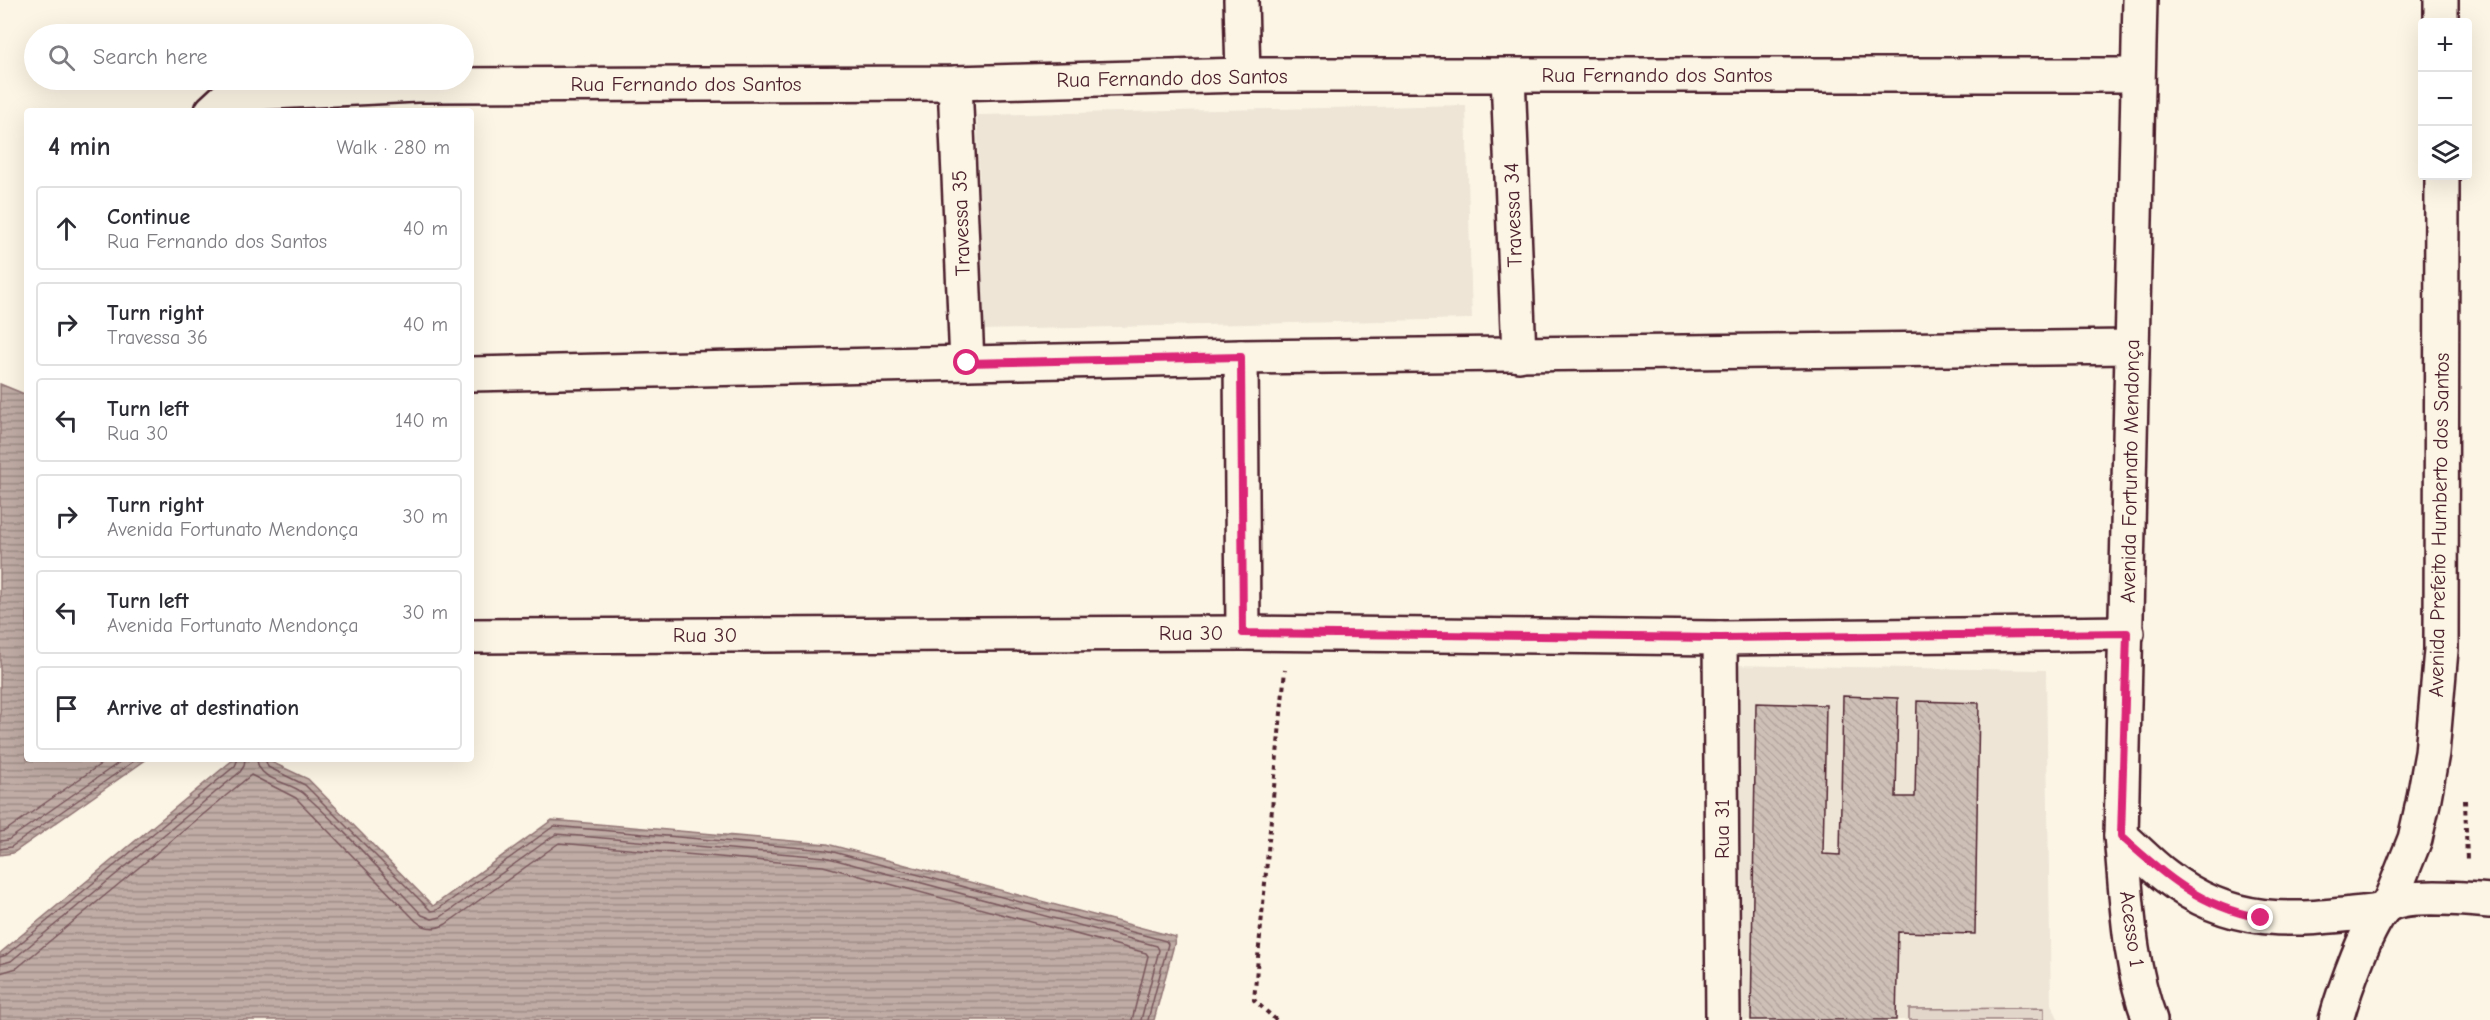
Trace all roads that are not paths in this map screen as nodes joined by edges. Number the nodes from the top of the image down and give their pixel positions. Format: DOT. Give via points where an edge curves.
graph roads {
  1 [pos="1241,0"];
  2 [pos="2140,0"];
  3 [pos="2441,0"];
  4 [pos="2441,18"];
  5 [pos="1243,75"];
  6 [pos="1508,75"];
  7 [pos="2137,75"];
  8 [pos="955,83"];
  9 [pos="474,85"];
  10 [pos="317,90"];
  11 [pos="215,108"];
  12 [pos="2442,180"];
  13 [pos="2132,347"];
  14 [pos="1519,355"];
  15 [pos="1241,357"];
  16 [pos="967,363"];
  17 [pos="474,374"];
  18 [pos="1243,633"];
  19 [pos="2127,633"];
  20 [pos="474,636"];
  21 [pos="1720,638"];
  22 [pos="2121,836"];
  23 [pos="2490,901"];
  24 [pos="2385,907"];
  25 [pos="1723,1020"];
  26 [pos="2150,1020"];
  27 [pos="2336,1020"];
  1 -- 5 [label="street"];
  2 -- 7 [label="street, Avenida Fortunato Mendonça"];
  3 -- 4 [label="street"];
  5 -- 6 [label="street, Rua Fernando dos Santos"];
  5 -- 8 [label="street, Rua Fernando dos Santos"];
  6 -- 7 [label="street, Rua Fernando dos Santos"];
  6 -- 14 [label="street, Travessa 34"];
  7 -- 13 [label="street, Avenida Fortunato Mendonça"];
  8 -- 9 [label="street, Rua Fernando dos Santos"];
  8 -- 16 [label="street, Travessa 35"];
  10 -- 11 [label="street, Rua Fernando dos Santos" via="236,95"];
  12 -- 24 [label="street, Avenida Prefeito Humberto dos Santos" via="2441,650 2432,753 2423,803 2415,839"];
  13 -- 14 [label="street"];
  13 -- 19 [label="street, Avenida Fortunato Mendonça"];
  14 -- 15 [label="street"];
  15 -- 16 [label="street"];
  15 -- 18 [label="street"];
  16 -- 17 [label="street"];
  18 -- 20 [label="street, Rua 30"];
  18 -- 21 [label="street, Rua 30"];
  19 -- 21 [label="street, Rua 30"];
  19 -- 22 [label="street, Avenida Fortunato Mendonça"];
  21 -- 25 [label="street, Rua 31"];
  22 -- 24 [label="street" via="2190,892 2239,914 2295,919"];
  22 -- 26 [label="street, Acesso 1" via="2128,918"];
  23 -- 24 [label="street" via="2427,899"];
  24 -- 27 [label="street, Avenida Prefeito Humberto dos Santos" via="2359,955"];
}
